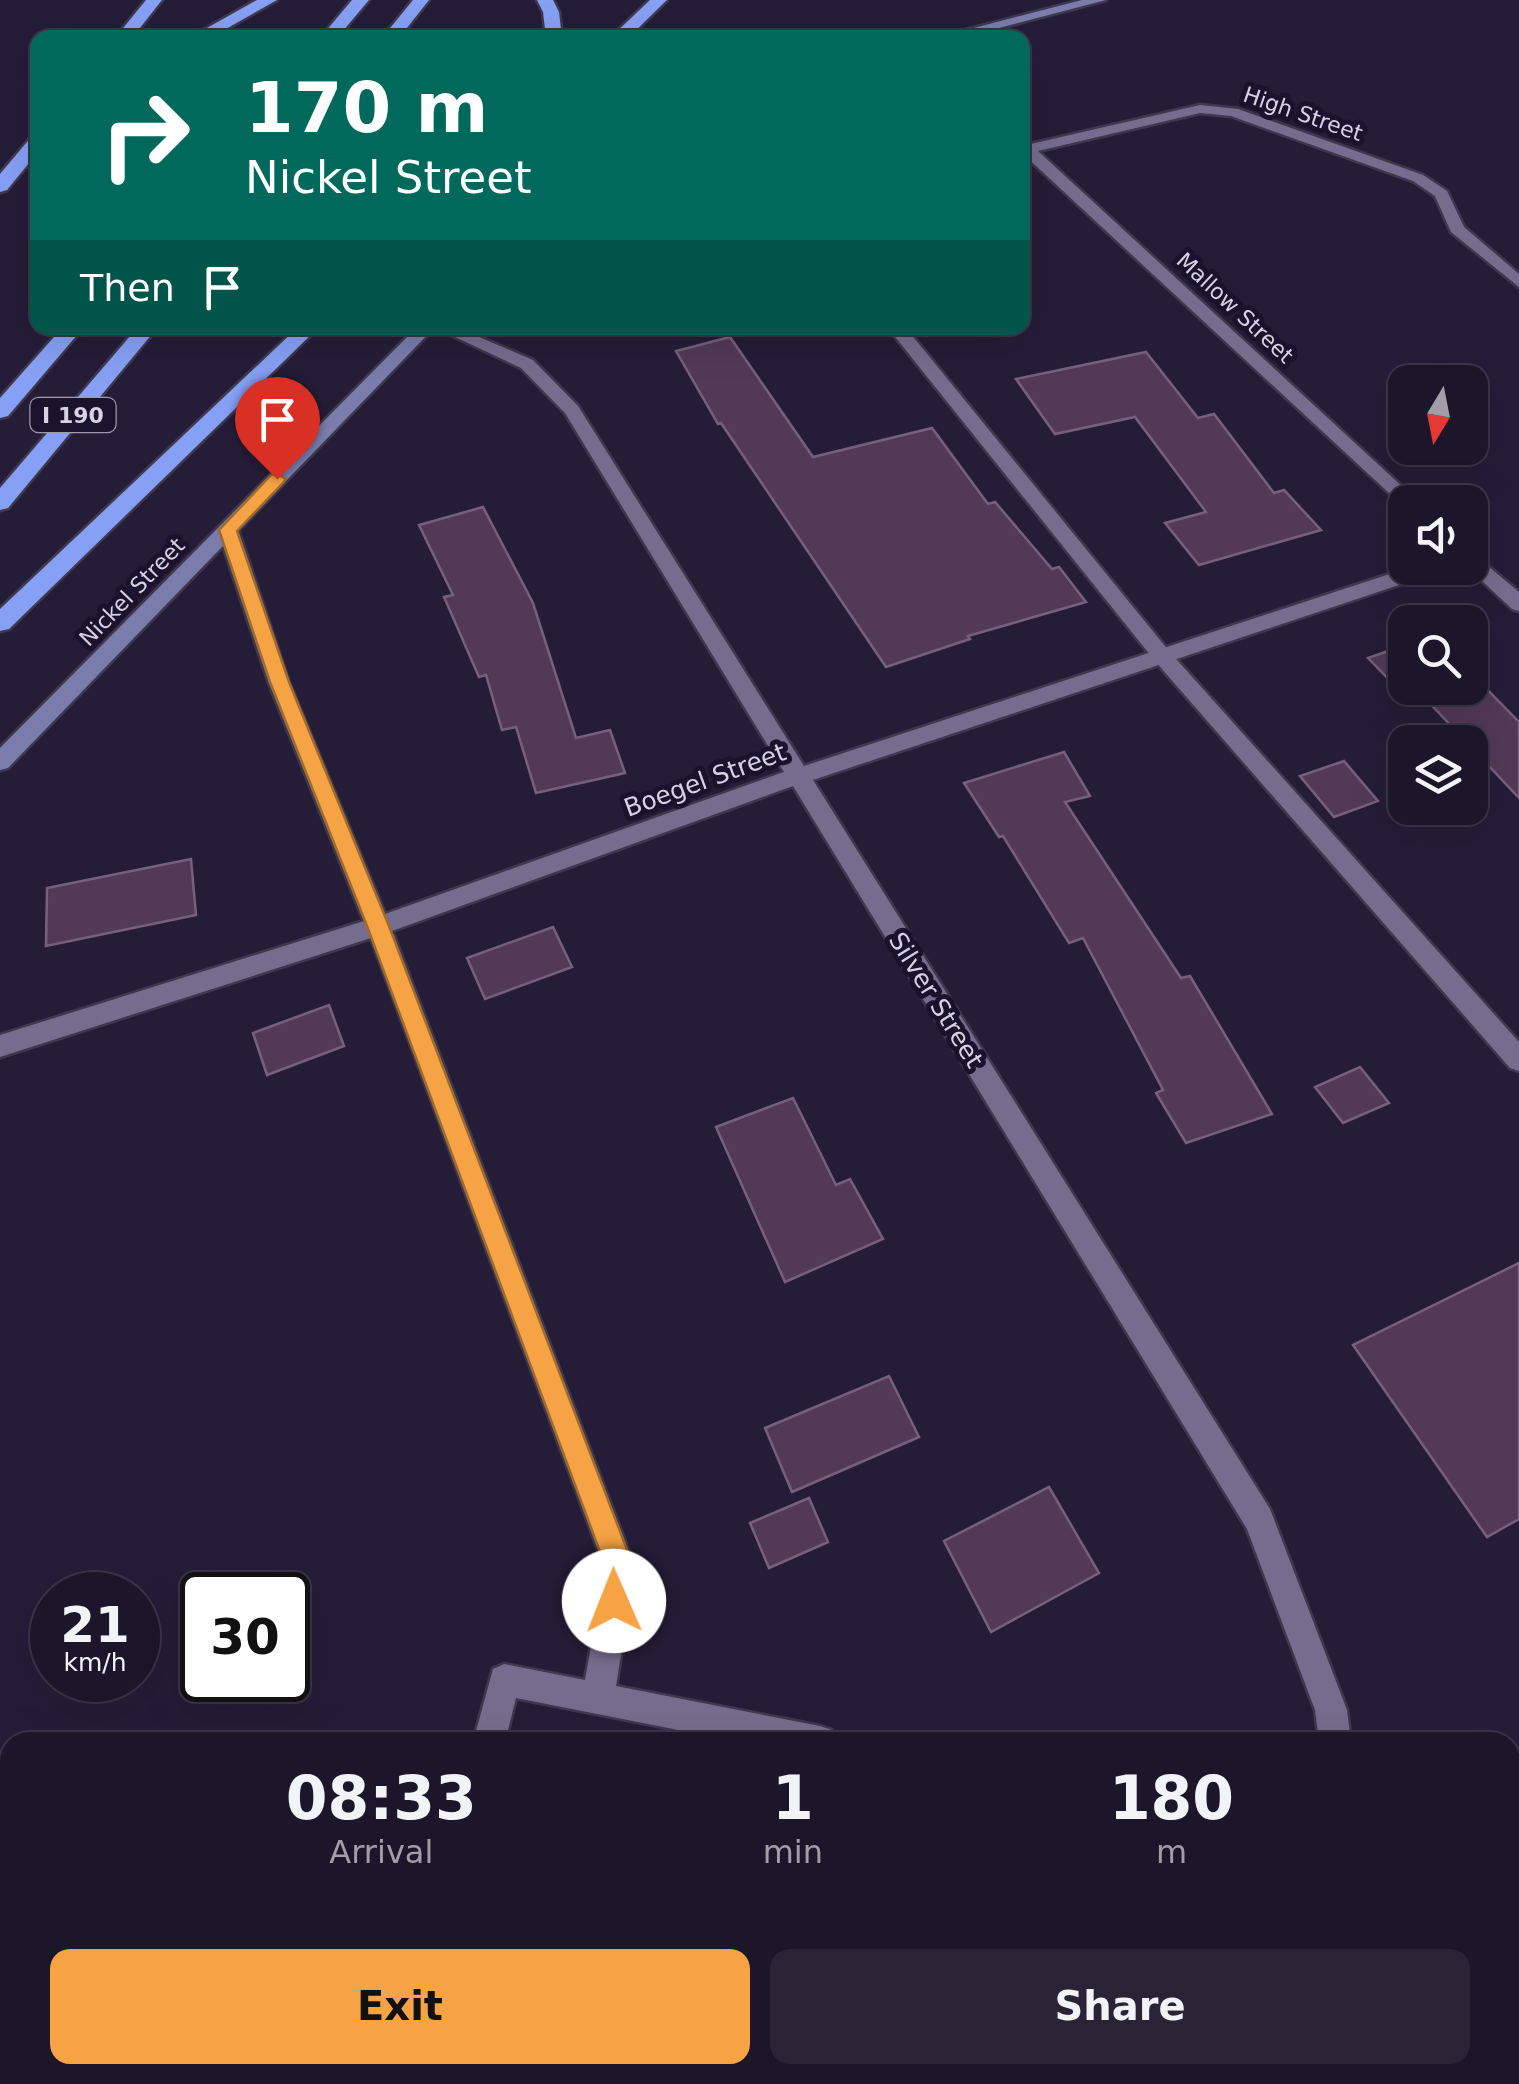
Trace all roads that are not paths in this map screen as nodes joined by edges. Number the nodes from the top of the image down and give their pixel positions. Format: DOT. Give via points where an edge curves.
graph roads {
  1 [pos="154,0"];
  2 [pos="269,0"];
  3 [pos="361,0"];
  4 [pos="421,0"];
  5 [pos="544,0"];
  6 [pos="659,0"];
  7 [pos="1099,0"];
  8 [pos="129,30"];
  9 [pos="211,30"];
  10 [pos="335,30"];
  11 [pos="397,30"];
  12 [pos="553,30"];
  13 [pos="627,30"];
  14 [pos="975,30"];
  15 [pos="1030,148"];
  16 [pos="30,150"];
  17 [pos="1030,152"];
  18 [pos="0,186"];
  19 [pos="1519,282"];
  20 [pos="67,335"];
  21 [pos="140,335"];
  22 [pos="301,335"];
  23 [pos="418,335"];
  24 [pos="460,335"];
  25 [pos="904,335"];
  26 [pos="0,411"];
  27 [pos="1392,485"];
  28 [pos="0,502"];
  29 [pos="228,530"];
  30 [pos="1488,575"];
  31 [pos="1388,581"];
  32 [pos="1519,604"];
  33 [pos="0,623"];
  34 [pos="1162,656"];
  35 [pos="0,762"];
  36 [pos="798,776"];
  37 [pos="378,926"];
  38 [pos="0,1046"];
  39 [pos="1519,1060"];
  40 [pos="598,1699"];
  41 [pos="491,1732"];
  42 [pos="768,1732"];
  43 [pos="1334,1732"];
  1 -- 8 [label="highway"];
  2 -- 9 [label="highway"];
  3 -- 10 [label="highway"];
  4 -- 11 [label="highway"];
  5 -- 12 [label="highway"];
  6 -- 13 [label="highway"];
  7 -- 14 [label="main road"];
  15 -- 19 [label="street, High Street" via="1200,110 1234,112 1418,178 1442,194 1456,229"];
  16 -- 18 [label="highway"];
  17 -- 27 [label="street, Mallow Street"];
  20 -- 26 [label="highway, I 190"];
  21 -- 28 [label="highway, I 190"];
  22 -- 33 [label="highway"];
  23 -- 29 [label="main road, Nickel Street"];
  24 -- 36 [label="street, Silver Street" via="528,364 572,410"];
  25 -- 34 [label="street"];
  29 -- 35 [label="main road, Nickel Street"];
  29 -- 37 [label="street" via="279,682"];
  30 -- 32 [label="street"];
  31 -- 34 [label="street, Boegel Street"];
  34 -- 36 [label="street, Boegel Street"];
  34 -- 39 [label="street"];
  36 -- 37 [label="street, Boegel Street"];
  36 -- 43 [label="street, Silver Street" via="1259,1520"];
  37 -- 38 [label="street, Boegel Street"];
  37 -- 40 [label="street" via="620,1568"];
  40 -- 41 [label="street" via="504,1680"];
  40 -- 42 [label="street"];
}
